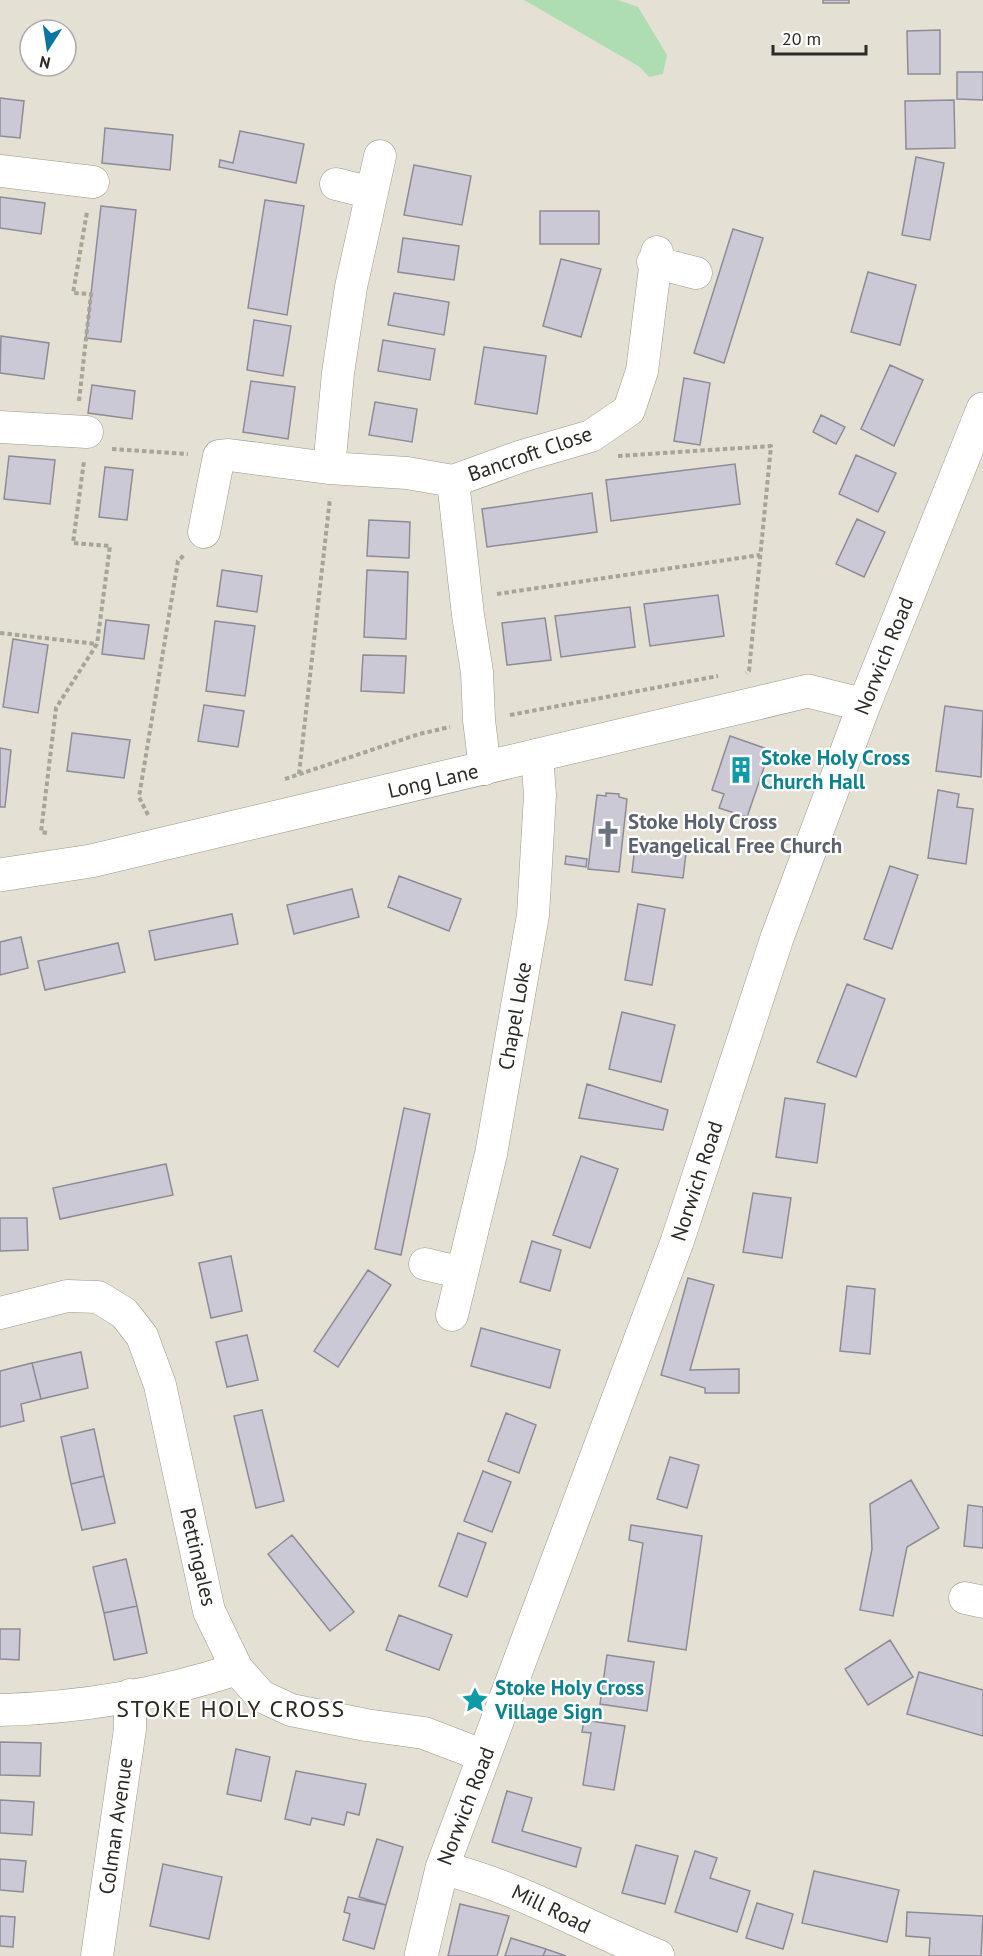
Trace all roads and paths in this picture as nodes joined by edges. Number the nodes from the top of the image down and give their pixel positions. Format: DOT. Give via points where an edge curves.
graph roads {
  1 [pos="380,156"];
  2 [pos="0,171"];
  3 [pos="93,182"];
  4 [pos="336,184"];
  5 [pos="372,193"];
  6 [pos="696,273"];
  7 [pos="983,409"];
  8 [pos="0,427"];
  9 [pos="591,436"];
  10 [pos="83,437"];
  11 [pos="219,456"];
  12 [pos="330,468"];
  13 [pos="453,481"];
  14 [pos="204,532"];
  15 [pos="760,555"];
  16 [pos="466,599"];
  17 [pos="0,633"];
  18 [pos="97,644"];
  19 [pos="749,671"];
  20 [pos="864,705"];
  21 [pos="537,754"];
  22 [pos="485,769"];
  23 [pos="299,775"];
  24 [pos="153,824"];
  25 [pos="51,835"];
  26 [pos="0,875"];
  27 [pos="425,1264"];
  28 [pos="462,1273"];
  29 [pos="0,1313"];
  30 [pos="452,1315"];
  31 [pos="237,1669"];
  32 [pos="130,1695"];
  33 [pos="0,1710"];
  34 [pos="484,1756"];
  35 [pos="442,1868"];
  36 [pos="97,1956"];
  37 [pos="421,1956"];
  38 [pos="658,1956"];
  1 -- 5 [label="street"];
  2 -- 3 [label="street"];
  3 -- 10 [label="path" via="73,292 91,294"];
  4 -- 5 [label="street"];
  5 -- 12 [label="street" via="351,287 338,373"];
  6 -- 9 [label="street, Bancroft Close" via="655,257 642,371 629,410"];
  7 -- 20 [label="street, Norwich Road"];
  8 -- 10 [label="street"];
  9 -- 13 [label="street, Bancroft Close"];
  9 -- 15 [label="path" via="598,458 771,446"];
  10 -- 11 [label="path"];
  10 -- 18 [label="path" via="73,543 110,546"];
  11 -- 12 [label="street, Bancroft Close"];
  11 -- 14 [label="street"];
  12 -- 13 [label="street, Bancroft Close" via="407,473"];
  12 -- 23 [label="path" via="331,490"];
  13 -- 16 [label="street, Bancroft Close"];
  14 -- 24 [label="path" via="178,561 139,797"];
  15 -- 16 [label="path"];
  15 -- 19 [label="path"];
  16 -- 22 [label="street, Bancroft Close"];
  17 -- 18 [label="path"];
  18 -- 25 [label="path" via="56,708 41,832"];
  20 -- 21 [label="street, Long Lane" via="808,691"];
  20 -- 34 [label="street, Norwich Road" via="777,938 673,1253"];
  21 -- 22 [label="street, Long Lane"];
  21 -- 28 [label="street, Chapel Loke" via="540,795 533,915 491,1154"];
  22 -- 26 [label="street, Long Lane" via="91,861"];
  27 -- 28 [label="street"];
  28 -- 30 [label="street, Chapel Loke"];
  29 -- 31 [label="street, Pettingales" via="67,1296 98,1297 124,1313 142,1336 160,1384 209,1611"];
  31 -- 32 [label="street" via="165,1691"];
  31 -- 34 [label="street, Pettingales" via="261,1696 291,1710 424,1733"];
  32 -- 33 [label="street" via="43,1709"];
  32 -- 36 [label="street, Colman Avenue" via="130,1729"];
  34 -- 35 [label="street, Norwich Road"];
  35 -- 37 [label="street, Norwich Road"];
  35 -- 38 [label="street, Mill Road" via="529,1896 603,1935"];
}
